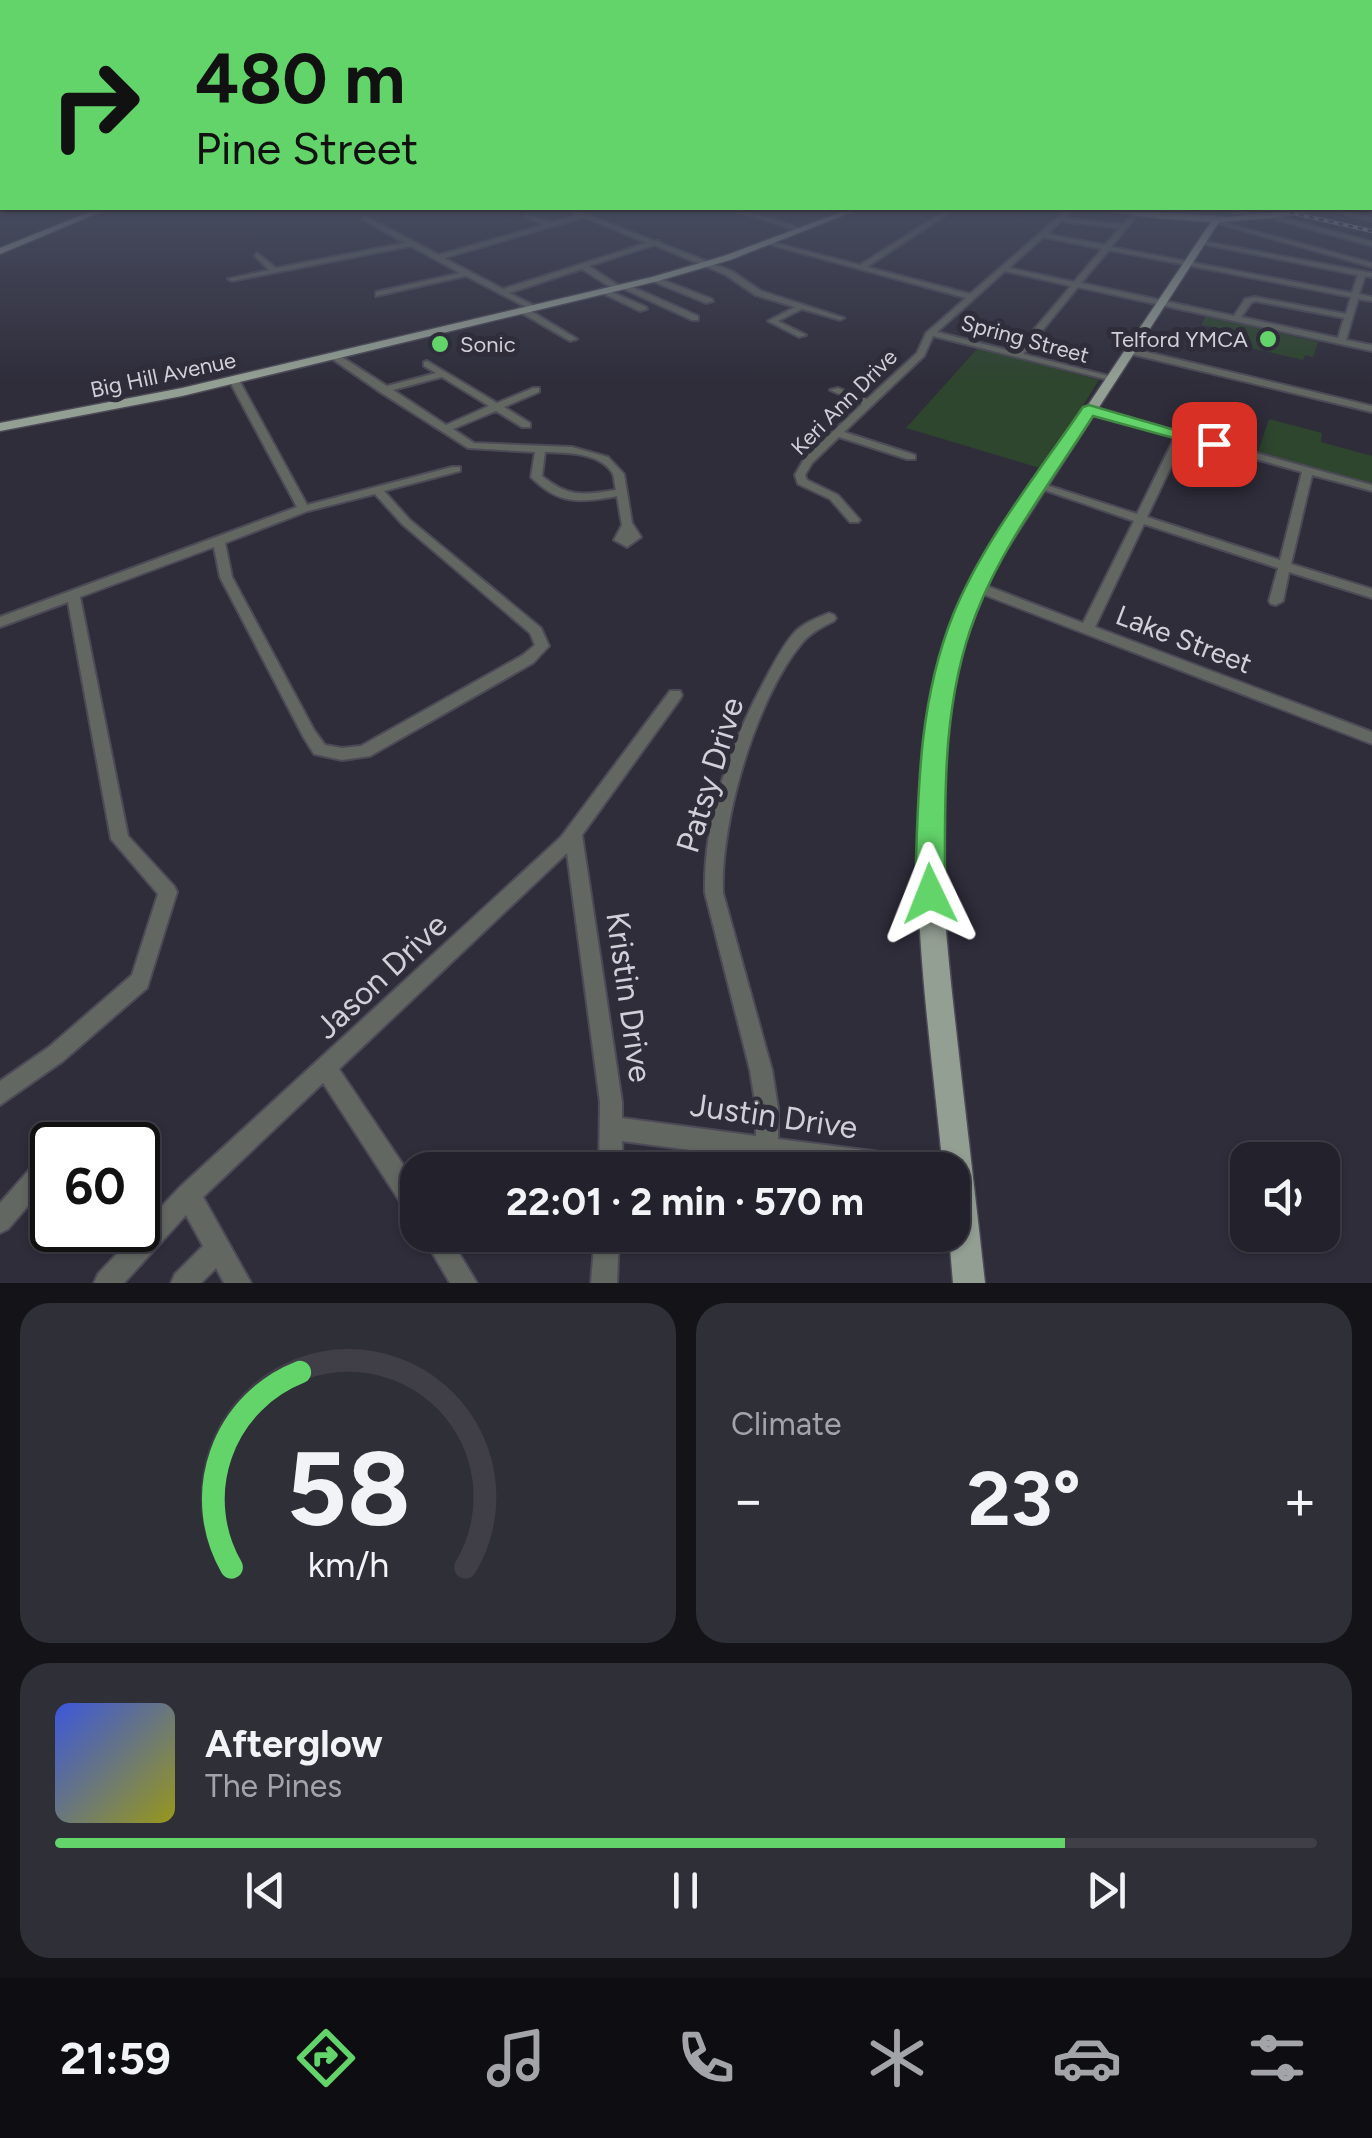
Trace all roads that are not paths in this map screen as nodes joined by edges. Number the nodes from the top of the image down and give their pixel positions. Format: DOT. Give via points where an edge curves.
graph roads {
  1 [pos="267,263"];
  2 [pos="313,263"];
  3 [pos="447,263"];
  4 [pos="593,263"];
  5 [pos="710,263"];
  6 [pos="842,263"];
  7 [pos="869,263"];
  8 [pos="1011,263"];
  9 [pos="1097,263"];
  10 [pos="1183,263"];
  11 [pos="1263,263"];
  12 [pos="1305,263"];
  13 [pos="707,264"];
  14 [pos="1188,264"];
  15 [pos="583,266"];
  16 [pos="861,268"];
  17 [pos="1004,269"];
  18 [pos="276,270"];
  19 [pos="468,273"];
  20 [pos="1367,274"];
  21 [pos="1257,277"];
  22 [pos="232,279"];
  23 [pos="655,279"];
  24 [pos="1076,286"];
  25 [pos="620,287"];
  26 [pos="605,291"];
  27 [pos="503,292"];
  28 [pos="380,294"];
  29 [pos="1356,296"];
  30 [pos="972,298"];
  31 [pos="1372,299"];
  32 [pos="709,300"];
  33 [pos="1160,303"];
  34 [pos="643,308"];
  35 [pos="800,308"];
  36 [pos="528,309"];
  37 [pos="1346,316"];
  38 [pos="694,318"];
  39 [pos="840,318"];
  40 [pos="1236,319"];
  41 [pos="931,333"];
  42 [pos="802,335"];
  43 [pos="574,339"];
  44 [pos="1341,342"];
  45 [pos="1372,348"];
  46 [pos="1130,351"];
  47 [pos="334,356"];
  48 [pos="1017,356"];
  49 [pos="427,364"];
  50 [pos="440,375"];
  51 [pos="234,380"];
  52 [pos="1110,380"];
  53 [pos="383,390"];
  54 [pos="536,390"];
  55 [pos="835,390"];
  56 [pos="868,404"];
  57 [pos="495,408"];
  58 [pos="1372,409"];
  59 [pos="1089,410"];
  60 [pos="526,425"];
  61 [pos="0,427"];
  62 [pos="444,429"];
  63 [pos="836,433"];
  64 [pos="1181,435"];
  65 [pos="540,450"];
  66 [pos="911,457"];
  67 [pos="456,470"];
  68 [pos="1308,470"];
  69 [pos="1039,486"];
  70 [pos="1372,488"];
  71 [pos="378,491"];
  72 [pos="623,492"];
  73 [pos="304,509"];
  74 [pos="1142,518"];
  75 [pos="854,520"];
  76 [pos="627,526"];
  77 [pos="219,542"];
  78 [pos="1284,565"];
  79 [pos="977,587"];
  80 [pos="1372,594"];
  81 [pos="74,596"];
  82 [pos="1276,601"];
  83 [pos="829,618"];
  84 [pos="0,622"];
  85 [pos="1087,629"];
  86 [pos="675,696"];
  87 [pos="1372,738"];
  88 [pos="574,834"];
  89 [pos="326,1068"];
  90 [pos="0,1094"];
  91 [pos="612,1128"];
  92 [pos="766,1148"];
  93 [pos="611,1152"];
  94 [pos="795,1152"];
  95 [pos="953,1152"];
  96 [pos="400,1181"];
  97 [pos="30,1186"];
  98 [pos="188,1195"];
  99 [pos="0,1221"];
  100 [pos="218,1248"];
  101 [pos="445,1252"];
  102 [pos="606,1252"];
  103 [pos="965,1252"];
  104 [pos="107,1283"];
  105 [pos="184,1283"];
  106 [pos="238,1283"];
  107 [pos="464,1283"];
  108 [pos="604,1283"];
  109 [pos="969,1283"];
  1 -- 18 [label="street"];
  2 -- 18 [label="street"];
  3 -- 19 [label="street"];
  4 -- 15 [label="street"];
  5 -- 13 [label="main road, Big Hill Avenue"];
  6 -- 16 [label="street"];
  7 -- 16 [label="street"];
  8 -- 17 [label="street, Keri Ann Drive"];
  9 -- 24 [label="street"];
  10 -- 14 [label="street"];
  11 -- 21 [label="street"];
  12 -- 20 [label="street"];
  13 -- 23 [label="main road, Big Hill Avenue"];
  13 -- 35 [label="street"];
  14 -- 21 [label="street"];
  14 -- 33 [label="main road"];
  15 -- 25 [label="street"];
  15 -- 27 [label="street"];
  16 -- 30 [label="street"];
  17 -- 24 [label="street"];
  17 -- 30 [label="street, Keri Ann Drive"];
  18 -- 22 [label="street"];
  19 -- 27 [label="street"];
  19 -- 28 [label="street"];
  20 -- 29 [label="street"];
  21 -- 29 [label="street"];
  23 -- 25 [label="main road, Big Hill Avenue"];
  23 -- 32 [label="street"];
  24 -- 33 [label="street"];
  24 -- 48 [label="street"];
  25 -- 26 [label="main road, Big Hill Avenue"];
  25 -- 38 [label="street"];
  26 -- 34 [label="street"];
  26 -- 36 [label="main road, Big Hill Avenue"];
  27 -- 36 [label="street"];
  29 -- 31 [label="street"];
  29 -- 37 [label="street"];
  30 -- 41 [label="street, Keri Ann Drive"];
  33 -- 40 [label="street"];
  33 -- 46 [label="main road"];
  35 -- 39 [label="street"];
  35 -- 42 [label="street" via="772,322"];
  36 -- 43 [label="street"];
  36 -- 47 [label="main road, Big Hill Avenue"];
  37 -- 40 [label="street" via="1255,299"];
  37 -- 44 [label="street"];
  40 -- 44 [label="street"];
  41 -- 48 [label="street, Spring Street"];
  41 -- 56 [label="street, Keri Ann Drive" via="921,354"];
  44 -- 45 [label="street"];
  46 -- 52 [label="main road"];
  46 -- 58 [label="street"];
  47 -- 51 [label="main road, Big Hill Avenue"];
  47 -- 53 [label="street"];
  48 -- 52 [label="street, Spring Street"];
  49 -- 50 [label="street"];
  50 -- 53 [label="street"];
  50 -- 57 [label="street"];
  51 -- 61 [label="main road, Big Hill Avenue"];
  51 -- 73 [label="street"];
  52 -- 59 [label="main road"];
  53 -- 62 [label="street"];
  54 -- 57 [label="street"];
  55 -- 56 [label="street"];
  56 -- 63 [label="street, Keri Ann Drive"];
  57 -- 60 [label="street"];
  57 -- 62 [label="street"];
  59 -- 64 [label="street"];
  59 -- 69 [label="main road"];
  62 -- 65 [label="street" via="479,448"];
  63 -- 66 [label="street"];
  63 -- 75 [label="street, Keri Ann Drive" via="800,475"];
  64 -- 68 [label="street"];
  64 -- 74 [label="street"];
  65 -- 72 [label="street" via="580,450 604,459 619,474"];
  65 -- 72 [label="street" via="536,477 568,498"];
  67 -- 71 [label="street"];
  68 -- 70 [label="street"];
  68 -- 78 [label="street"];
  69 -- 74 [label="street"];
  69 -- 79 [label="main road"];
  71 -- 73 [label="street"];
  71 -- 77 [label="street" via="536,630 542,646 364,752 320,750 226,577"];
  72 -- 76 [label="street"];
  73 -- 77 [label="street"];
  74 -- 78 [label="street"];
  74 -- 85 [label="street"];
  77 -- 81 [label="street"];
  78 -- 80 [label="street"];
  78 -- 82 [label="street"];
  79 -- 85 [label="street, Lake Street"];
  79 -- 95 [label="main road" via="940,698 928,821"];
  81 -- 84 [label="street"];
  81 -- 90 [label="street" via="120,838 168,892 140,982"];
  83 -- 92 [label="street, Patsy Drive" via="800,636 757,711 712,862 718,910 763,1080"];
  85 -- 87 [label="street, Lake Street"];
  86 -- 88 [label="street, Jason Drive"];
  88 -- 89 [label="street, Jason Drive"];
  88 -- 91 [label="street, Kristin Drive"];
  89 -- 96 [label="street"];
  89 -- 98 [label="street, Jason Drive"];
  91 -- 92 [label="street, Justin Drive"];
  91 -- 93 [label="street, Kristin Drive"];
  92 -- 94 [label="street, Justin Drive"];
  97 -- 99 [label="street"];
  98 -- 100 [label="street"];
  98 -- 104 [label="street, Jason Drive"];
  100 -- 105 [label="street"];
  100 -- 106 [label="street"];
  101 -- 107 [label="street"];
  102 -- 108 [label="street"];
  103 -- 109 [label="main road"];
}
